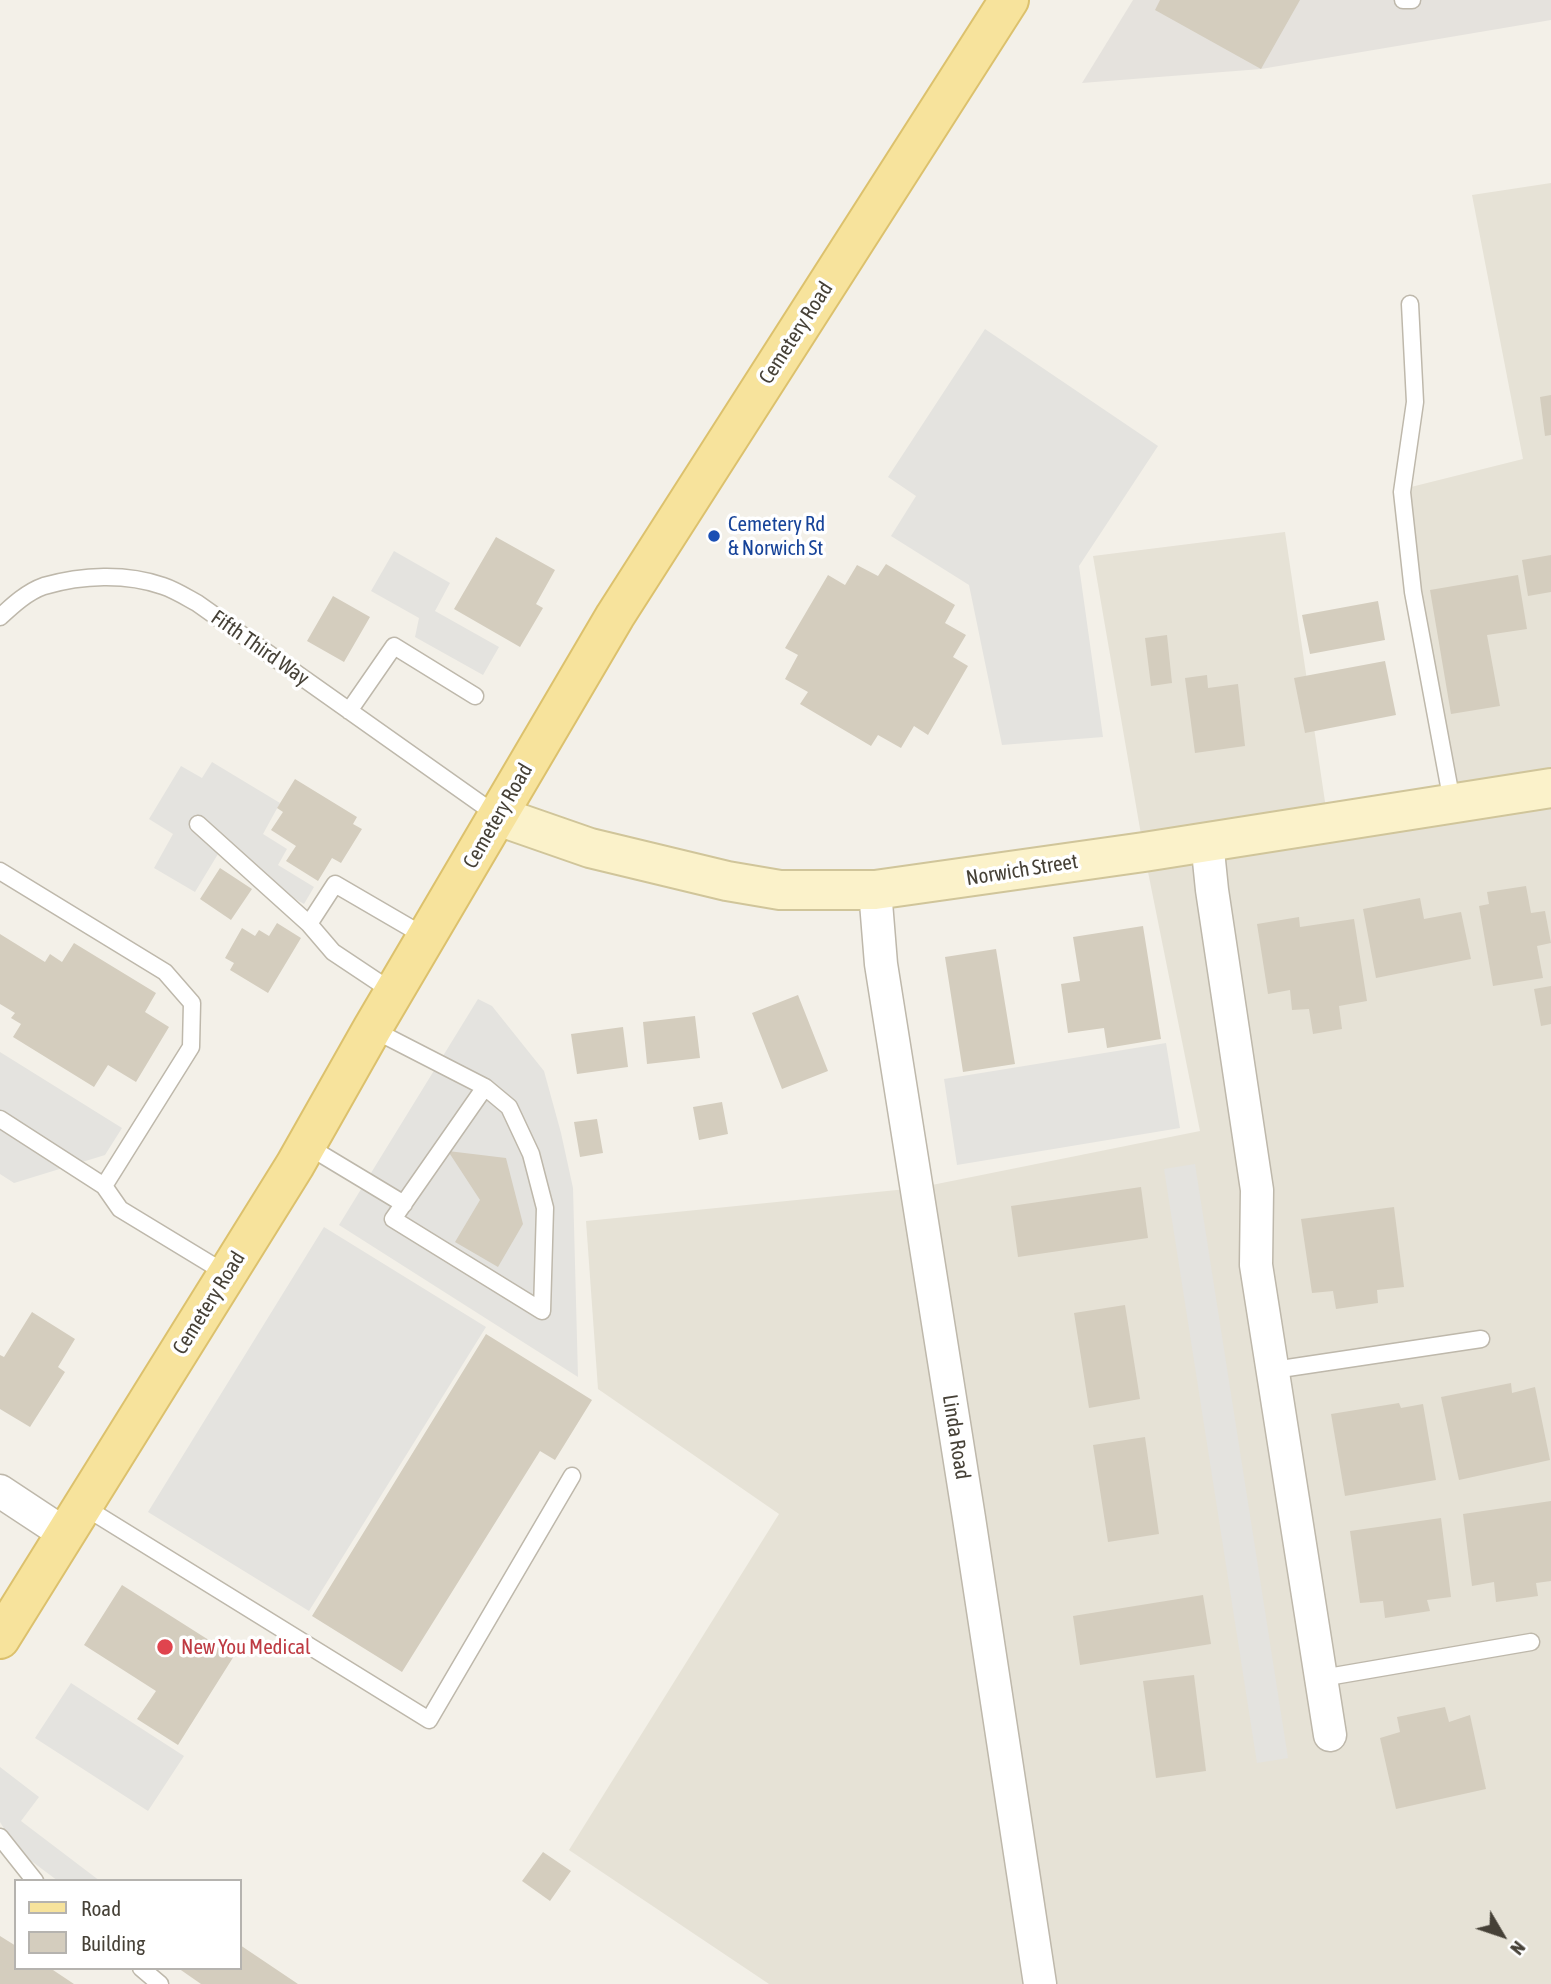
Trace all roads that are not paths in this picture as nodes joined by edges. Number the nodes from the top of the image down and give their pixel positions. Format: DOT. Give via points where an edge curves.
graph roads {
  1 [pos="1009,0"];
  2 [pos="1403,0"];
  3 [pos="1412,0"];
  4 [pos="1410,304"];
  5 [pos="0,617"];
  6 [pos="475,696"];
  7 [pos="349,710"];
  8 [pos="1551,788"];
  9 [pos="1452,802"];
  10 [pos="498,816"];
  11 [pos="198,824"];
  12 [pos="1207,841"];
  13 [pos="0,871"];
  14 [pos="875,890"];
  15 [pos="309,924"];
  16 [pos="426,937"];
  17 [pos="393,992"];
  18 [pos="372,1029"];
  19 [pos="485,1087"];
  20 [pos="0,1119"];
  21 [pos="306,1145"];
  22 [pos="104,1186"];
  23 [pos="404,1204"];
  24 [pos="227,1274"];
  25 [pos="1481,1339"];
  26 [pos="1274,1370"];
  27 [pos="572,1476"];
  28 [pos="0,1492"];
  29 [pos="74,1520"];
  30 [pos="0,1639"];
  31 [pos="1531,1642"];
  32 [pos="1322,1678"];
  33 [pos="1330,1735"];
  34 [pos="0,1837"];
  35 [pos="34,1879"];
  36 [pos="143,1970"];
  37 [pos="160,1984"];
  38 [pos="1040,1984"];
  1 -- 10 [label="main road, Cemetery Road" via="615,616"];
  2 -- 3 [label="lane"];
  4 -- 9 [label="lane" via="1415,402 1402,492 1413,592"];
  5 -- 7 [label="lane, Fifth Third Way" via="43,587 77,580 129,578 164,586 197,603"];
  6 -- 7 [label="lane" via="394,646"];
  7 -- 10 [label="lane, Fifth Third Way"];
  8 -- 9 [label="main road, Norwich Street"];
  9 -- 12 [label="main road, Norwich Street"];
  10 -- 14 [label="main road, Norwich Street" via="590,848 727,881 780,890"];
  10 -- 16 [label="main road, Cemetery Road"];
  11 -- 15 [label="lane"];
  12 -- 14 [label="main road, Norwich Street"];
  12 -- 26 [label="street" via="1257,1189 1256,1265"];
  13 -- 22 [label="lane" via="165,972 192,1003 191,1047"];
  14 -- 38 [label="street, Linda Road" via="881,964"];
  15 -- 16 [label="lane" via="335,884"];
  15 -- 17 [label="lane" via="333,952"];
  16 -- 17 [label="main road, Cemetery Road"];
  17 -- 18 [label="main road, Cemetery Road"];
  18 -- 19 [label="lane"];
  18 -- 21 [label="main road, Cemetery Road"];
  19 -- 23 [label="lane"];
  19 -- 23 [label="lane" via="509,1107 531,1154 545,1208 542,1311 393,1219"];
  20 -- 22 [label="lane"];
  21 -- 23 [label="lane"];
  21 -- 24 [label="main road, Cemetery Road"];
  22 -- 24 [label="lane" via="120,1209"];
  24 -- 29 [label="main road, Cemetery Road"];
  25 -- 26 [label="lane"];
  26 -- 32 [label="street"];
  27 -- 29 [label="lane" via="429,1720"];
  28 -- 29 [label="street"];
  29 -- 30 [label="main road, Cemetery Road"];
  31 -- 32 [label="lane"];
  32 -- 33 [label="street"];
  34 -- 35 [label="lane"];
  36 -- 37 [label="lane"];
}
